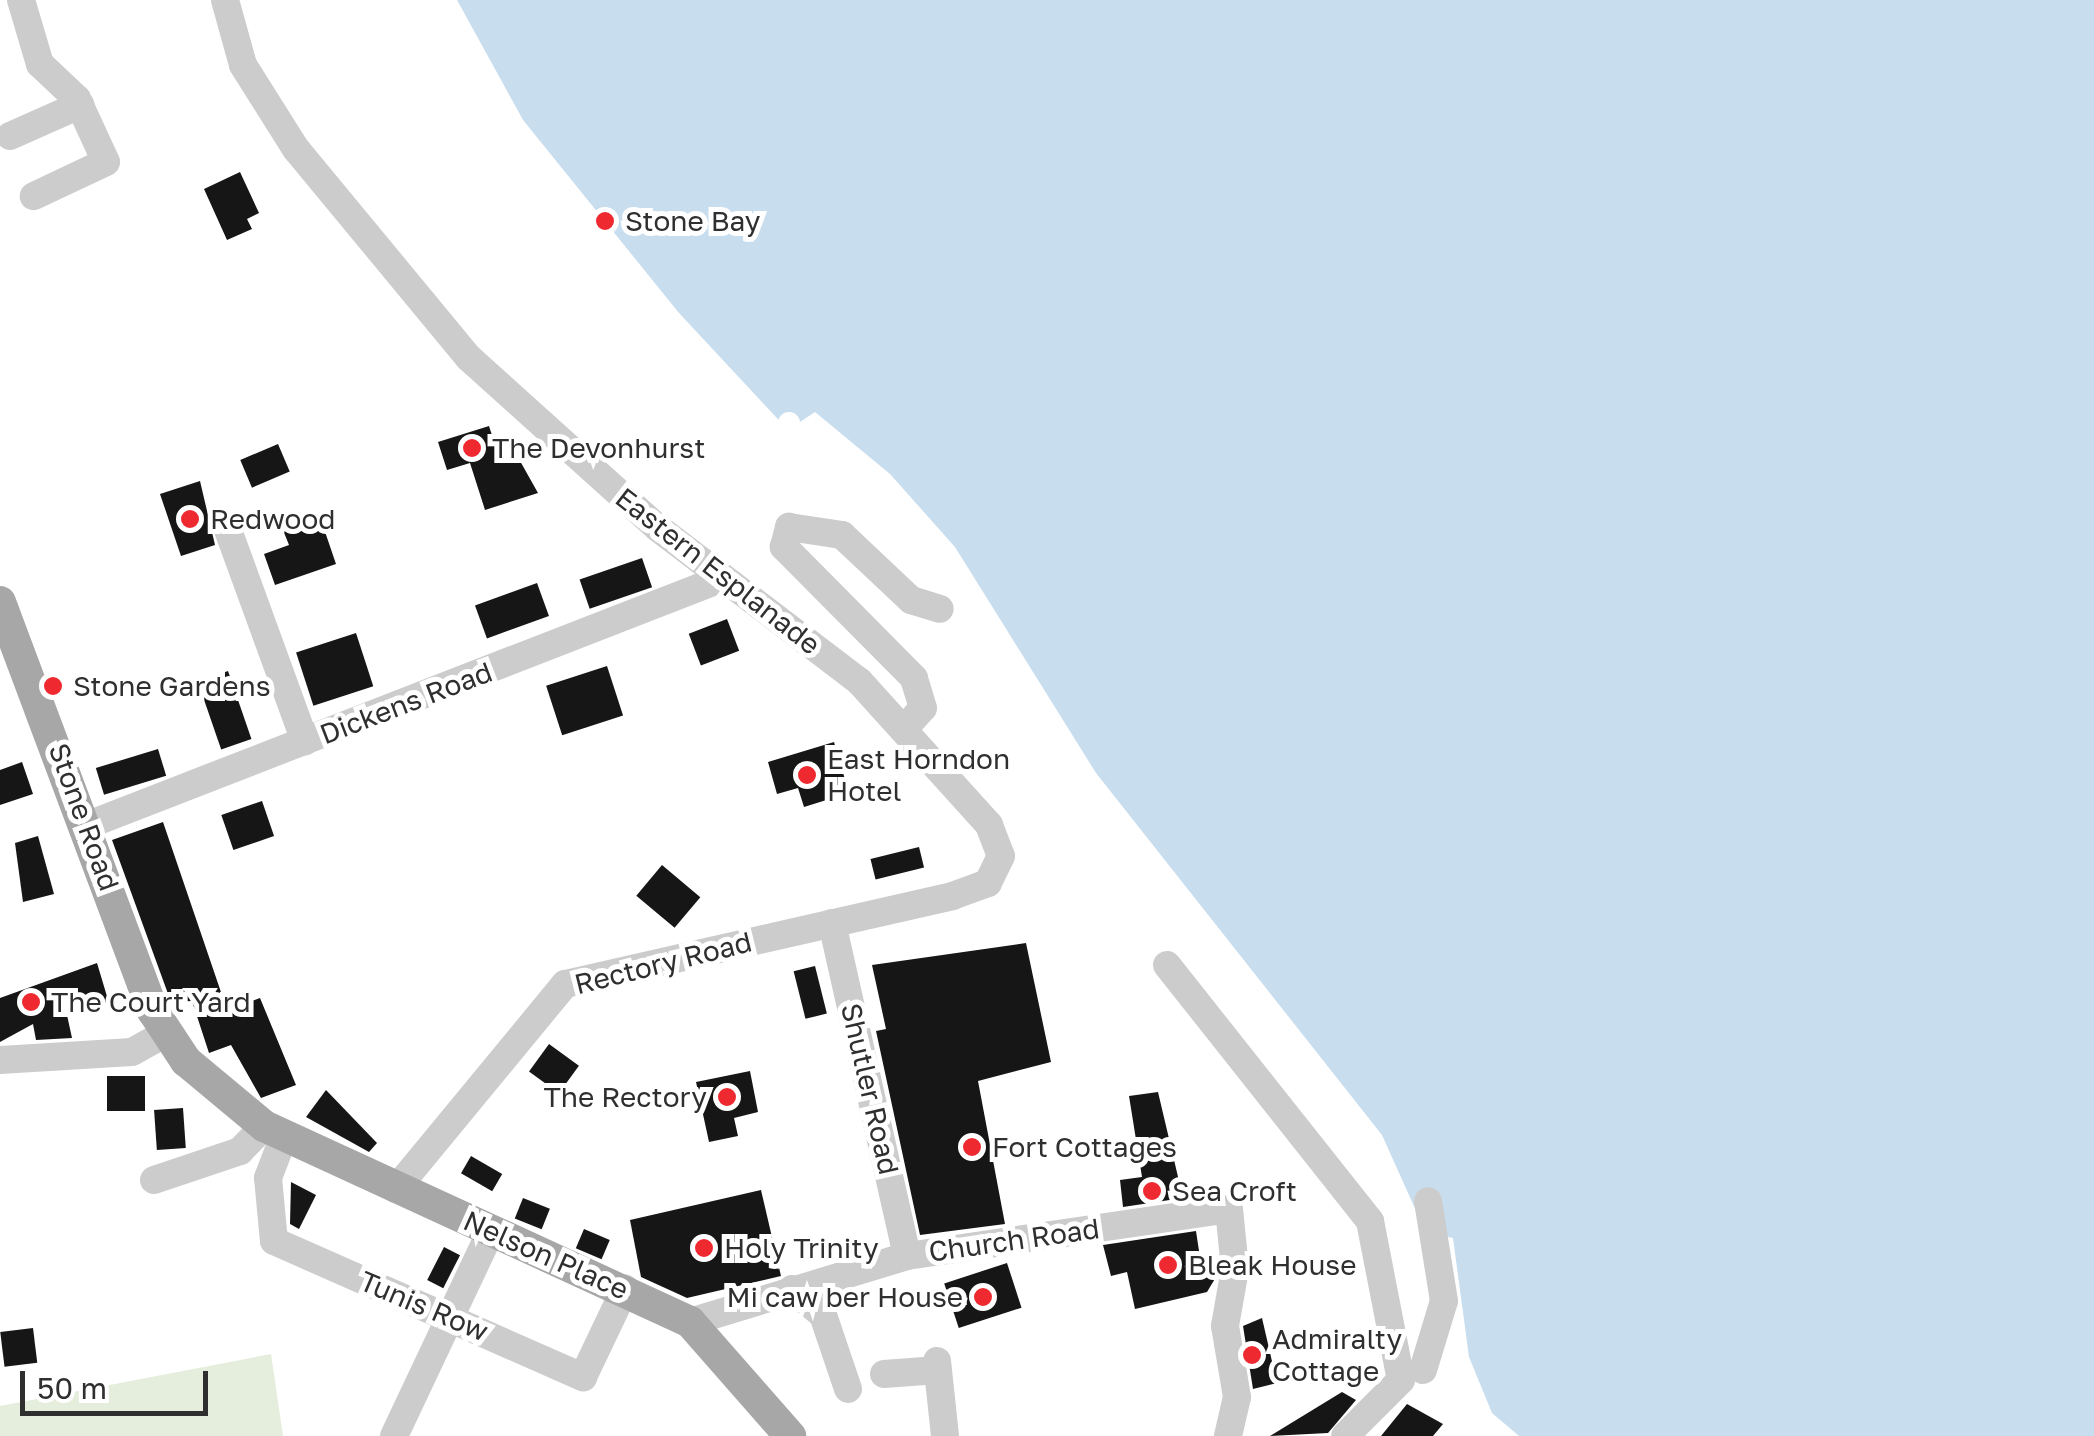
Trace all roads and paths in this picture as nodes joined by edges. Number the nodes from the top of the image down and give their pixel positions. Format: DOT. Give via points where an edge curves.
graph roads {
  1 [pos="225,0"];
  2 [pos="29,2"];
  3 [pos="72,99"];
  4 [pos="10,136"];
  5 [pos="34,196"];
  6 [pos="228,530"];
  7 [pos="722,578"];
  8 [pos="0,602"];
  9 [pos="940,608"];
  10 [pos="904,729"];
  11 [pos="305,741"];
  12 [pos="88,826"];
  13 [pos="1001,856"];
  14 [pos="832,923"];
  15 [pos="1167,965"];
  16 [pos="164,1034"];
  17 [pos="0,1060"];
  18 [pos="274,1131"];
  19 [pos="154,1180"];
  20 [pos="396,1189"];
  21 [pos="1428,1201"];
  22 [pos="492,1231"];
  23 [pos="908,1256"];
  24 [pos="625,1289"];
  25 [pos="792,1289"];
  26 [pos="451,1318"];
  27 [pos="690,1322"];
  28 [pos="884,1374"];
  29 [pos="1412,1375"];
  30 [pos="848,1389"];
  31 [pos="1361,1430"];
  32 [pos="394,1436"];
  33 [pos="790,1436"];
  34 [pos="945,1436"];
  35 [pos="1228,1436"];
  1 -- 7 [label="street, Eastern Esplanade" via="243,66 296,149 469,358"];
  2 -- 3 [label="street" via="40,64"];
  3 -- 4 [label="street"];
  3 -- 5 [label="street" via="106,162"];
  6 -- 11 [label="street"];
  7 -- 10 [label="street, Eastern Esplanade" via="860,681"];
  7 -- 11 [label="street, Dickens Road"];
  8 -- 12 [label="main road, Stone Road"];
  9 -- 10 [label="street" via="911,600 842,535 790,528 784,546 914,678 924,708"];
  10 -- 13 [label="street, Eastern Esplanade" via="988,825"];
  11 -- 12 [label="street, Dickens Road"];
  12 -- 16 [label="main road, Stone Road"];
  13 -- 14 [label="street, Rectory Road" via="988,884"];
  14 -- 20 [label="street, Rectory Road" via="565,984"];
  14 -- 23 [label="street, Shutler Road"];
  15 -- 29 [label="street" via="1370,1221"];
  16 -- 17 [label="street" via="132,1052"];
  16 -- 18 [label="main road, Nelson Place"];
  18 -- 19 [label="street"];
  18 -- 20 [label="main road, Nelson Place"];
  18 -- 26 [label="street, Tunis Row" via="268,1178 274,1241"];
  20 -- 22 [label="main road, Nelson Place"];
  21 -- 29 [label="street" via="1444,1302"];
  22 -- 24 [label="main road, Nelson Place"];
  22 -- 26 [label="street"];
  23 -- 25 [label="street, Church Road"];
  23 -- 35 [label="street, Church Road" via="1229,1209 1235,1269 1224,1326 1236,1398"];
  24 -- 26 [label="street, Tunis Row" via="583,1377"];
  24 -- 27 [label="main road, Nelson Place"];
  25 -- 27 [label="street, Church Road"];
  25 -- 30 [label="street" via="823,1315"];
  26 -- 32 [label="street"];
  27 -- 33 [label="main road, Nelson Place"];
  28 -- 34 [label="street" via="938,1365"];
  29 -- 31 [label="street"];
}
